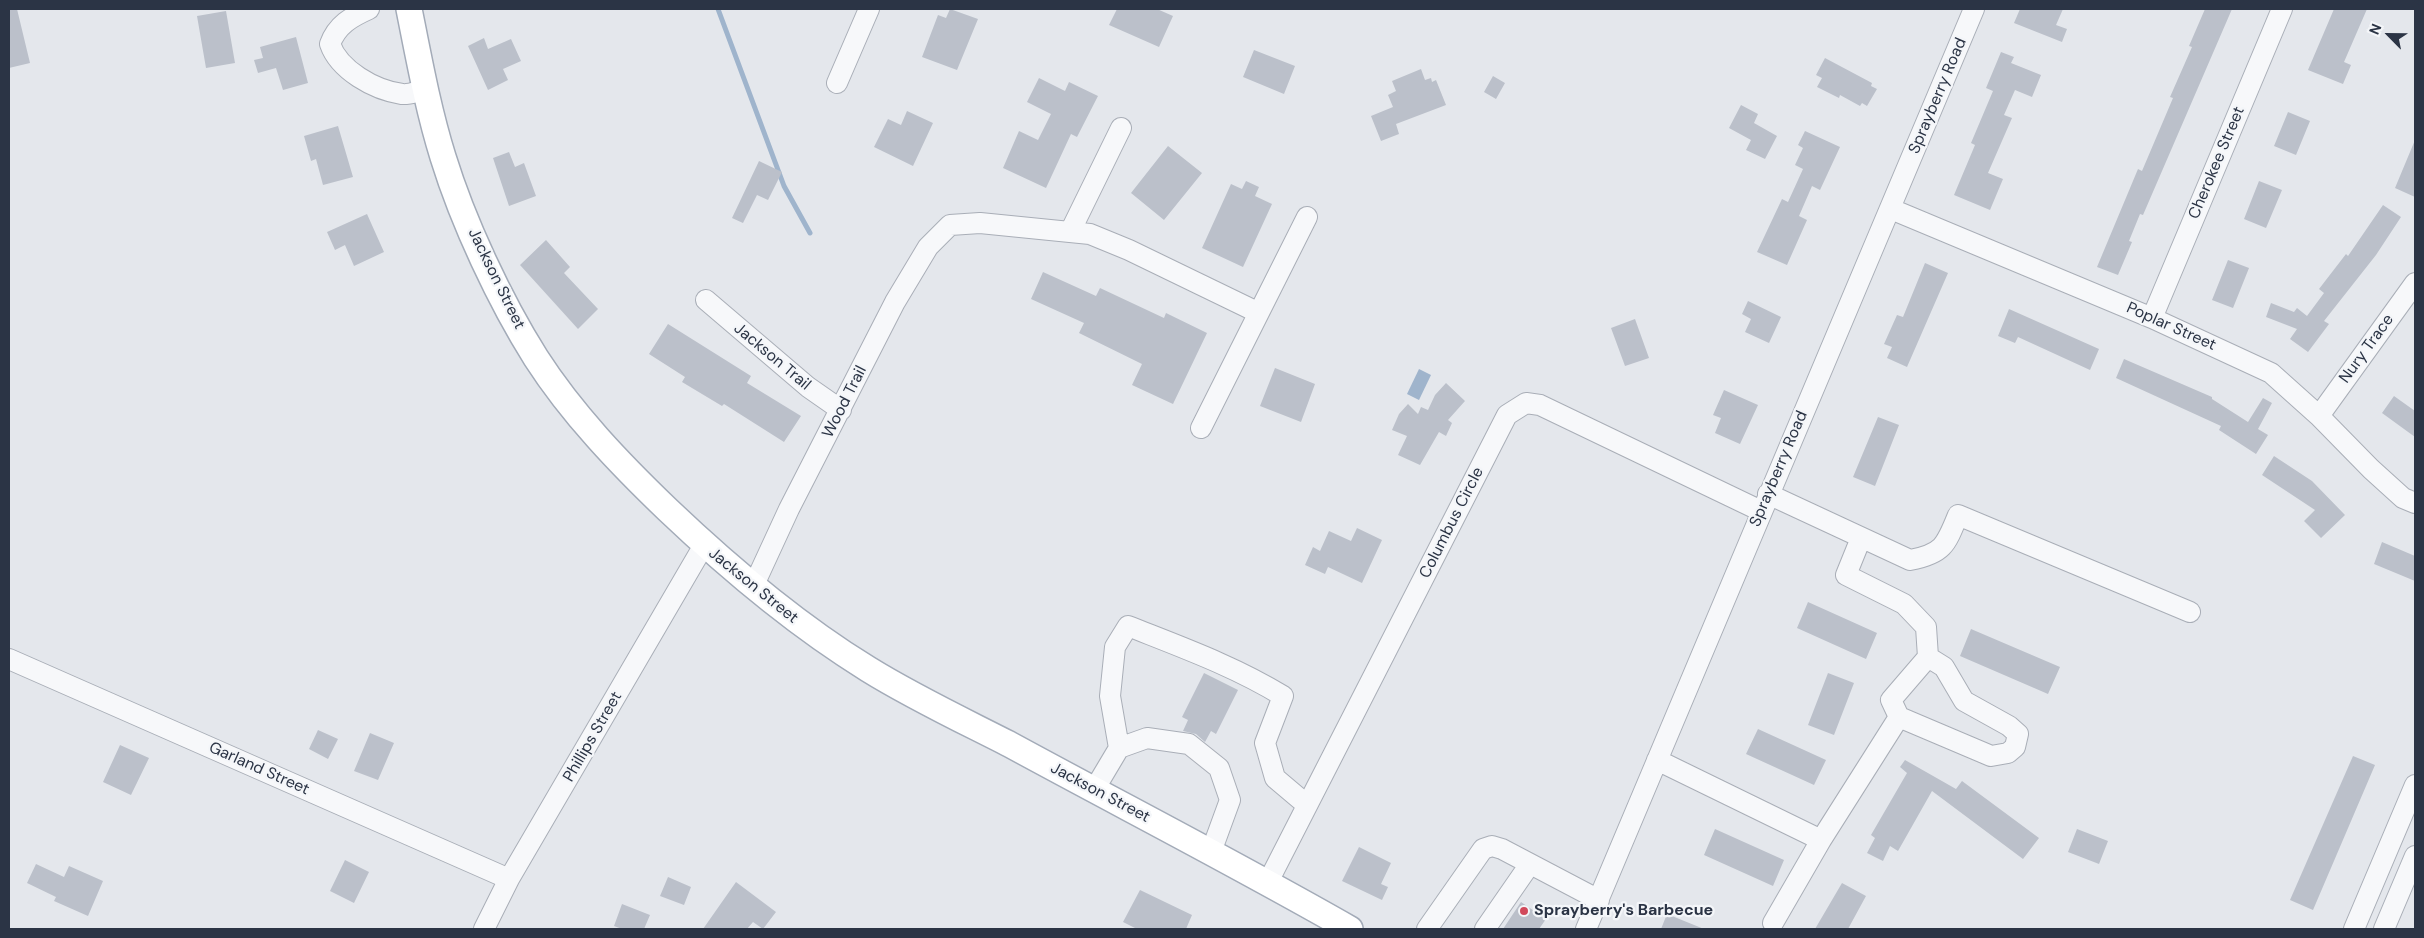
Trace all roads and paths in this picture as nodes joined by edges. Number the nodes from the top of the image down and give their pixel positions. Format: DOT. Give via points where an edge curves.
graph roads {
  1 [pos="369,9"];
  2 [pos="409,9"];
  3 [pos="870,9"];
  4 [pos="1974,9"];
  5 [pos="2282,9"];
  6 [pos="837,83"];
  7 [pos="425,90"];
  8 [pos="1121,128"];
  9 [pos="1891,209"];
  10 [pos="1307,217"];
  11 [pos="1070,232"];
  12 [pos="2415,283"];
  13 [pos="706,300"];
  14 [pos="1257,312"];
  15 [pos="2152,318"];
  16 [pos="841,410"];
  17 [pos="2319,416"];
  18 [pos="1201,428"];
  19 [pos="1765,502"];
  20 [pos="2415,503"];
  21 [pos="1861,538"];
  22 [pos="704,545"];
  23 [pos="753,587"];
  24 [pos="2190,612"];
  25 [pos="1928,657"];
  26 [pos="9,659"];
  27 [pos="1899,717"];
  28 [pos="1119,748"];
  29 [pos="1657,760"];
  30 [pos="2415,785"];
  31 [pos="1094,790"];
  32 [pos="1307,805"];
  33 [pos="1821,840"];
  34 [pos="1211,852"];
  35 [pos="2415,856"];
  36 [pos="1530,864"];
  37 [pos="509,879"];
  38 [pos="1268,882"];
  39 [pos="1598,900"];
  40 [pos="1772,923"];
  41 [pos="484,929"];
  42 [pos="1350,929"];
  43 [pos="1427,929"];
  44 [pos="1485,929"];
  45 [pos="1586,929"];
  46 [pos="2354,929"];
  47 [pos="2384,929"];
  1 -- 7 [label="street" via="335,31 330,44 334,55 352,73 382,88 403,94"];
  2 -- 7 [label="main road, Jackson Street"];
  3 -- 6 [label="street"];
  4 -- 9 [label="street, Sprayberry Road"];
  5 -- 15 [label="street, Cherokee Street"];
  7 -- 22 [label="main road, Jackson Street" via="444,160 482,257 538,360 604,444 639,483"];
  8 -- 11 [label="street"];
  9 -- 15 [label="street, Poplar Street"];
  9 -- 19 [label="street, Sprayberry Road"];
  10 -- 14 [label="street"];
  11 -- 14 [label="street" via="1090,234 1129,250"];
  11 -- 16 [label="street, Wood Trail" via="980,223 950,225 928,247 895,302"];
  12 -- 17 [label="street, Nury Trace"];
  13 -- 16 [label="street, Jackson Trail" via="808,387"];
  14 -- 18 [label="street"];
  15 -- 17 [label="street, Poplar Street" via="2271,374"];
  16 -- 23 [label="street, Wood Trail"];
  17 -- 20 [label="street, Poplar Street" via="2402,498"];
  19 -- 21 [label="street, Columbus Circle"];
  19 -- 29 [label="street, Sprayberry Road"];
  19 -- 32 [label="street, Columbus Circle" via="1540,405 1526,403 1507,415"];
  21 -- 24 [label="street, Columbus Circle" via="1910,560 1931,556 1947,542 1958,515"];
  21 -- 25 [label="street" via="1846,575 1904,604 1926,627"];
  22 -- 23 [label="main road, Jackson Street"];
  22 -- 37 [label="street, Phillips Street"];
  23 -- 31 [label="main road, Jackson Street" via="801,625 871,671"];
  25 -- 27 [label="street" via="1891,700"];
  25 -- 27 [label="street" via="1944,667 1964,701 2018,734 2015,747 2008,753 1991,756"];
  26 -- 37 [label="street, Garland Street"];
  27 -- 33 [label="street"];
  28 -- 31 [label="street"];
  28 -- 32 [label="street" via="1110,696 1115,647 1128,626 1256,679 1283,696 1266,743 1275,778"];
  28 -- 34 [label="street" via="1147,738 1189,744 1219,768 1230,800"];
  29 -- 33 [label="street"];
  29 -- 39 [label="street, Sprayberry Road"];
  30 -- 46 [label="street"];
  31 -- 34 [label="main road, Jackson Street"];
  32 -- 38 [label="street, Columbus Circle"];
  33 -- 40 [label="street"];
  34 -- 38 [label="main road, Jackson Street"];
  35 -- 47 [label="street"];
  36 -- 39 [label="street"];
  36 -- 43 [label="street" via="1502,849 1492,846 1483,849"];
  36 -- 44 [label="street"];
  37 -- 41 [label="street, Phillips Street"];
  38 -- 42 [label="main road, Jackson Street"];
  39 -- 45 [label="street, Sprayberry Road"];
}
